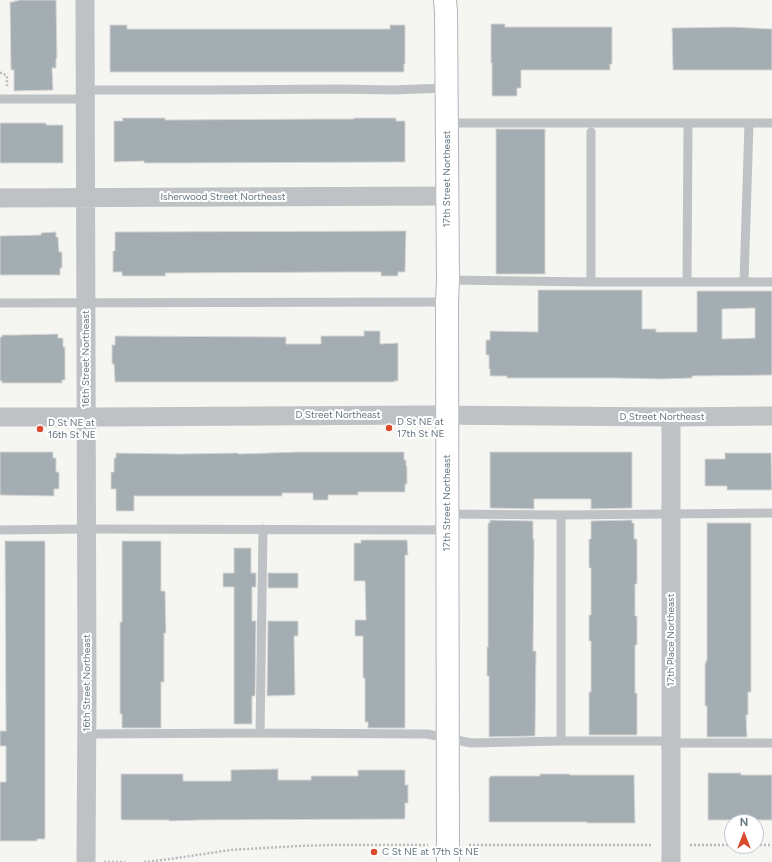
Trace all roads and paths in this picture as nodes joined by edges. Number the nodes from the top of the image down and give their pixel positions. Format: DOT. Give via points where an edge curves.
graph roads {
  1 [pos="86,0"];
  2 [pos="445,0"];
  3 [pos="447,88"];
  4 [pos="86,95"];
  5 [pos="0,99"];
  6 [pos="447,123"];
  7 [pos="688,123"];
  8 [pos="749,123"];
  9 [pos="772,123"];
  10 [pos="591,132"];
  11 [pos="447,196"];
  12 [pos="0,198"];
  13 [pos="86,198"];
  14 [pos="448,280"];
  15 [pos="590,282"];
  16 [pos="687,282"];
  17 [pos="744,282"];
  18 [pos="772,282"];
  19 [pos="447,302"];
  20 [pos="86,303"];
  21 [pos="0,304"];
  22 [pos="447,415"];
  23 [pos="772,416"];
  24 [pos="0,417"];
  25 [pos="86,417"];
  26 [pos="671,417"];
  27 [pos="772,513"];
  28 [pos="560,514"];
  29 [pos="671,514"];
  30 [pos="447,522"];
  31 [pos="86,529"];
  32 [pos="262,529"];
  33 [pos="0,530"];
  34 [pos="260,733"];
  35 [pos="87,734"];
  36 [pos="448,738"];
  37 [pos="561,741"];
  38 [pos="772,742"];
  39 [pos="671,743"];
  40 [pos="429,845"];
  41 [pos="463,845"];
  42 [pos="656,845"];
  43 [pos="689,845"];
  44 [pos="724,845"];
  45 [pos="86,862"];
  46 [pos="100,862"];
  47 [pos="125,862"];
  48 [pos="144,862"];
  49 [pos="448,862"];
  50 [pos="671,862"];
  1 -- 4 [label="street, 16th Street Northeast"];
  2 -- 3 [label="main road, 17th Street Northeast"];
  3 -- 4 [label="lane" via="210,90"];
  3 -- 6 [label="main road, 17th Street Northeast"];
  4 -- 5 [label="lane"];
  4 -- 13 [label="street, 16th Street Northeast"];
  6 -- 7 [label="lane"];
  6 -- 11 [label="main road, 17th Street Northeast"];
  7 -- 8 [label="lane"];
  7 -- 16 [label="lane"];
  8 -- 9 [label="lane"];
  8 -- 17 [label="lane"];
  10 -- 15 [label="lane"];
  11 -- 13 [label="street, Isherwood Street Northeast"];
  11 -- 14 [label="main road, 17th Street Northeast"];
  12 -- 13 [label="street, Isherwood Street Northeast"];
  13 -- 20 [label="street, 16th Street Northeast"];
  14 -- 15 [label="lane"];
  14 -- 19 [label="main road, 17th Street Northeast"];
  15 -- 16 [label="lane"];
  16 -- 17 [label="lane"];
  17 -- 18 [label="lane"];
  19 -- 20 [label="lane"];
  19 -- 22 [label="main road, 17th Street Northeast"];
  20 -- 21 [label="lane"];
  20 -- 25 [label="street, 16th Street Northeast"];
  22 -- 25 [label="street, D Street Northeast"];
  22 -- 26 [label="street, D Street Northeast"];
  22 -- 30 [label="main road, 17th Street Northeast"];
  23 -- 26 [label="street, D Street Northeast"];
  24 -- 25 [label="street, D Street Northeast"];
  25 -- 31 [label="street, 16th Street Northeast"];
  26 -- 29 [label="street, 17th Place Northeast"];
  27 -- 29 [label="lane"];
  28 -- 29 [label="lane"];
  28 -- 30 [label="lane"];
  28 -- 37 [label="lane"];
  29 -- 39 [label="street, 17th Place Northeast"];
  30 -- 32 [label="lane"];
  30 -- 36 [label="main road, 17th Street Northeast"];
  31 -- 32 [label="lane"];
  31 -- 33 [label="lane"];
  31 -- 35 [label="street, 16th Street Northeast"];
  32 -- 34 [label="lane"];
  34 -- 35 [label="lane"];
  34 -- 36 [label="lane" via="427,734"];
  35 -- 45 [label="street, 16th Street Northeast"];
  36 -- 37 [label="lane" via="471,743"];
  36 -- 49 [label="main road, 17th Street Northeast"];
  37 -- 39 [label="lane"];
  38 -- 39 [label="lane"];
  39 -- 50 [label="street, 17th Place Northeast"];
  40 -- 48 [label="path" via="291,846 230,850"];
  41 -- 42 [label="path"];
  43 -- 44 [label="path"];
  46 -- 47 [label="path"];
}
